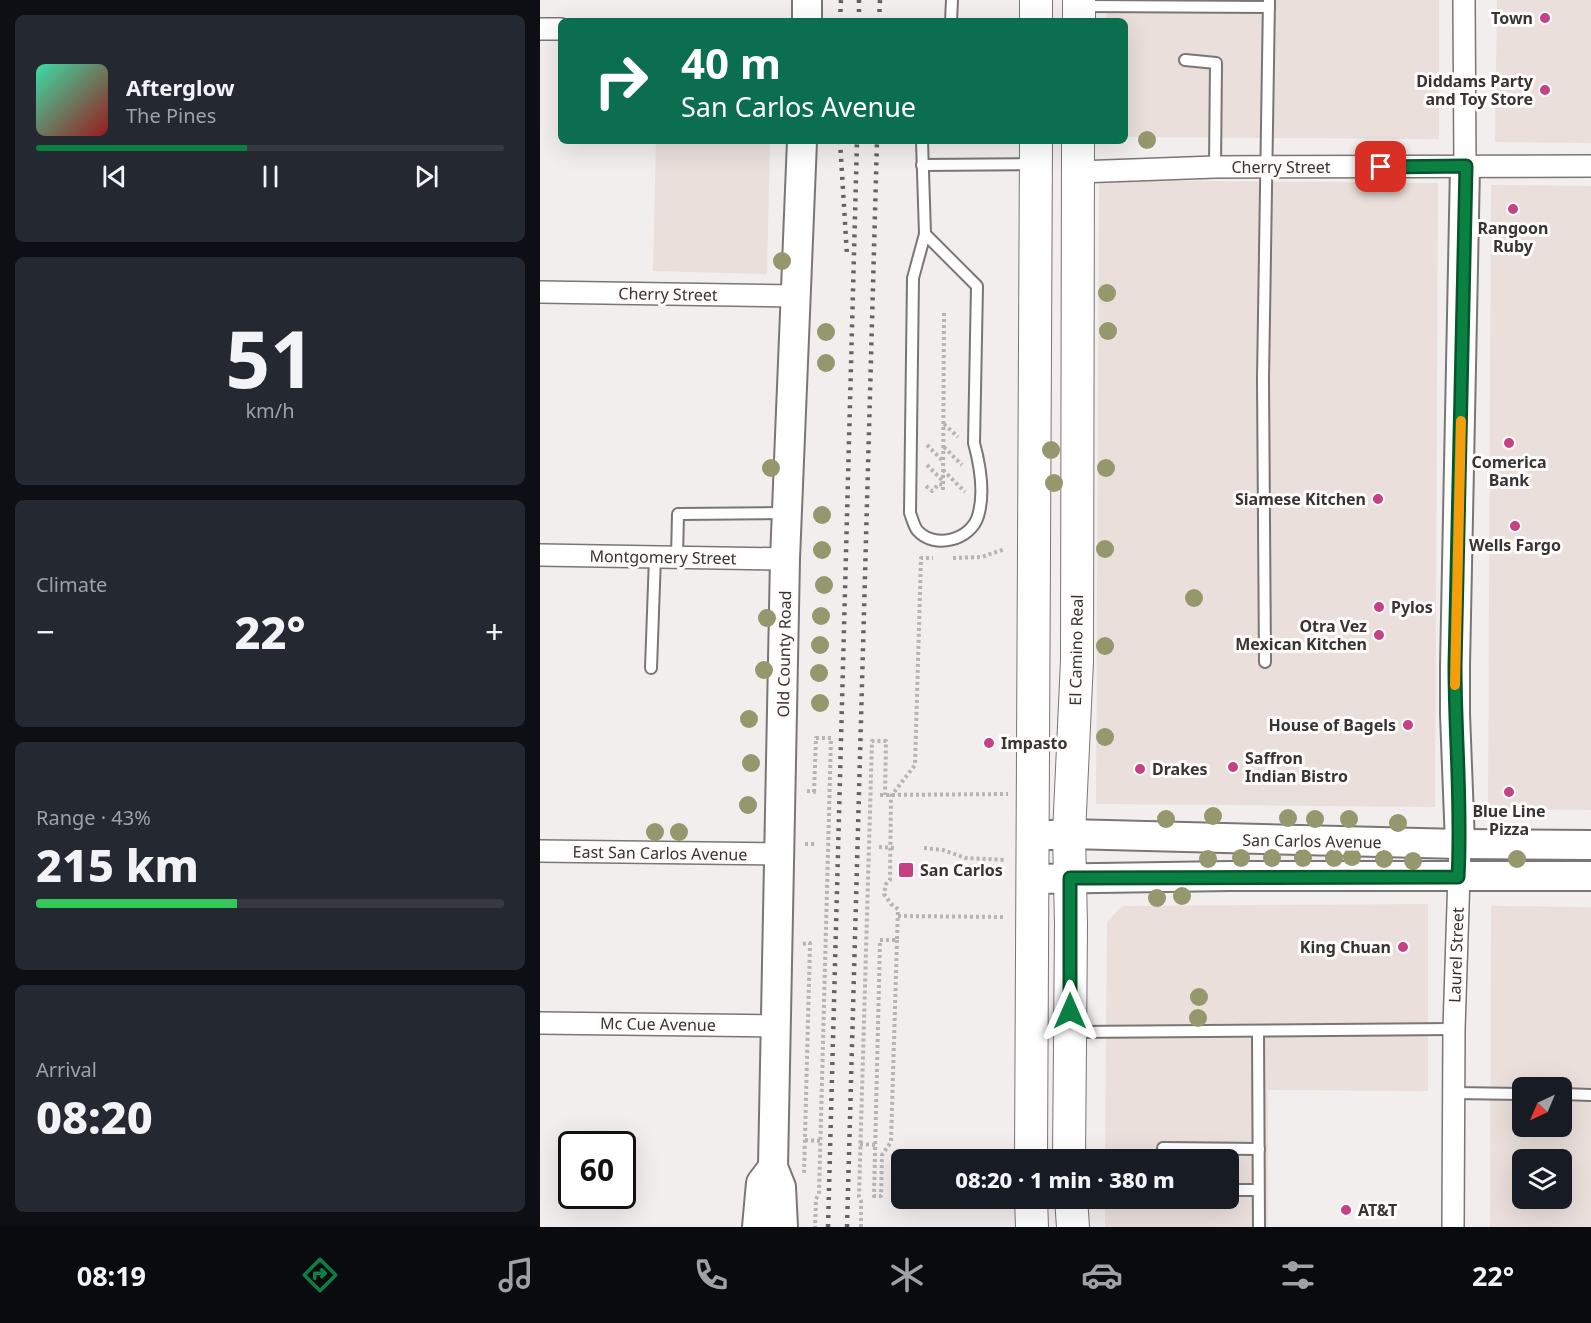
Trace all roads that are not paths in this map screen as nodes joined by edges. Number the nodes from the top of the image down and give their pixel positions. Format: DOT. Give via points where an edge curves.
graph roads {
  1 [pos="807,0"];
  2 [pos="952,0"];
  3 [pos="1036,0"];
  4 [pos="1464,0"];
  5 [pos="1269,4"];
  6 [pos="1079,9"];
  7 [pos="807,18"];
  8 [pos="951,18"];
  9 [pos="1036,18"];
  10 [pos="540,29"];
  11 [pos="558,29"];
  12 [pos="1185,60"];
  13 [pos="802,144"];
  14 [pos="922,144"];
  15 [pos="1078,144"];
  16 [pos="1036,153"];
  17 [pos="922,165"];
  18 [pos="1466,166"];
  19 [pos="1591,166"];
  20 [pos="1215,167"];
  21 [pos="1267,168"];
  22 [pos="1078,172"];
  23 [pos="925,234"];
  24 [pos="540,292"];
  25 [pos="797,296"];
  26 [pos="787,513"];
  27 [pos="540,555"];
  28 [pos="655,557"];
  29 [pos="676,557"];
  30 [pos="785,559"];
  31 [pos="1265,662"];
  32 [pos="651,668"];
  33 [pos="1069,834"];
  34 [pos="1034,836"];
  35 [pos="1460,844"];
  36 [pos="1591,845"];
  37 [pos="792,849"];
  38 [pos="540,851"];
  39 [pos="1024,870"];
  40 [pos="1591,876"];
  41 [pos="1458,877"];
  42 [pos="1070,878"];
  43 [pos="540,1023"];
  44 [pos="776,1026"];
  45 [pos="1454,1029"];
  46 [pos="1258,1031"];
  47 [pos="1070,1032"];
  48 [pos="1454,1093"];
  49 [pos="1512,1094"];
  50 [pos="1572,1094"];
  51 [pos="1591,1095"];
  52 [pos="1163,1148"];
  53 [pos="1031,1149"];
  54 [pos="1070,1149"];
  55 [pos="1259,1149"];
  56 [pos="773,1167"];
  57 [pos="1239,1190"];
  58 [pos="1258,1190"];
  59 [pos="1031,1209"];
  60 [pos="1072,1209"];
  61 [pos="757,1227"];
  62 [pos="783,1227"];
  63 [pos="1032,1227"];
  64 [pos="1073,1227"];
  65 [pos="1259,1227"];
  66 [pos="1453,1227"];
  1 -- 7 [label="main road"];
  2 -- 8 [label="lane"];
  3 -- 9 [label="main road"];
  4 -- 18 [label="street, Laurel Street"];
  5 -- 6 [label="lane"];
  5 -- 21 [label="lane"];
  10 -- 11 [label="street"];
  12 -- 20 [label="lane" via="1216,63"];
  13 -- 25 [label="main road, Old County Road"];
  14 -- 17 [label="lane"];
  15 -- 22 [label="main road, El Camino Real"];
  16 -- 17 [label="lane"];
  16 -- 22 [label="main road"];
  16 -- 34 [label="main road"];
  17 -- 23 [label="lane"];
  18 -- 19 [label="street, Cherry Street"];
  18 -- 21 [label="street, Cherry Street"];
  18 -- 35 [label="main road, Laurel Street" via="1455,666"];
  20 -- 21 [label="street, Cherry Street"];
  20 -- 22 [label="street, Cherry Street"];
  21 -- 31 [label="lane" via="1263,379"];
  22 -- 33 [label="main road, El Camino Real" via="1077,661"];
  23 -- 23 [label="lane" via="914,278 910,513 917,530 934,540 954,540 970,531 978,516 980,496 981,468 974,443 977,286"];
  24 -- 25 [label="street, Cherry Street"];
  25 -- 26 [label="main road, Old County Road"];
  26 -- 29 [label="lane" via="678,514"];
  26 -- 30 [label="main road, Old County Road"];
  27 -- 28 [label="street, Montgomery Street"];
  28 -- 29 [label="street, Montgomery Street"];
  28 -- 32 [label="lane"];
  29 -- 30 [label="street, Montgomery Street"];
  30 -- 37 [label="main road, Old County Road"];
  33 -- 34 [label="main road, San Carlos Avenue"];
  33 -- 35 [label="main road, San Carlos Avenue"];
  33 -- 42 [label="main road, El Camino Real"];
  34 -- 39 [label="main road"];
  35 -- 36 [label="main road, San Carlos Avenue"];
  35 -- 41 [label="street, Laurel Street"];
  37 -- 38 [label="street, East San Carlos Avenue"];
  37 -- 44 [label="main road, Old County Road"];
  39 -- 42 [label="main road"];
  39 -- 53 [label="main road"];
  40 -- 41 [label="main road"];
  41 -- 42 [label="main road"];
  41 -- 45 [label="street, Laurel Street"];
  42 -- 47 [label="main road, El Camino Real"];
  43 -- 44 [label="street, Mc Cue Avenue"];
  44 -- 56 [label="main road, Old County Road"];
  45 -- 46 [label="lane"];
  45 -- 48 [label="street, Laurel Street"];
  46 -- 47 [label="lane"];
  46 -- 55 [label="lane"];
  47 -- 54 [label="main road, El Camino Real"];
  48 -- 49 [label="lane"];
  48 -- 66 [label="street, Laurel Street"];
  50 -- 51 [label="lane"];
  52 -- 55 [label="lane"];
  55 -- 58 [label="lane"];
  56 -- 61 [label="main road, Old County Road" via="761,1183"];
  56 -- 62 [label="main road, Old County Road" via="781,1187"];
  57 -- 58 [label="lane"];
  58 -- 65 [label="lane"];
  59 -- 63 [label="main road"];
  60 -- 64 [label="main road"];
}
